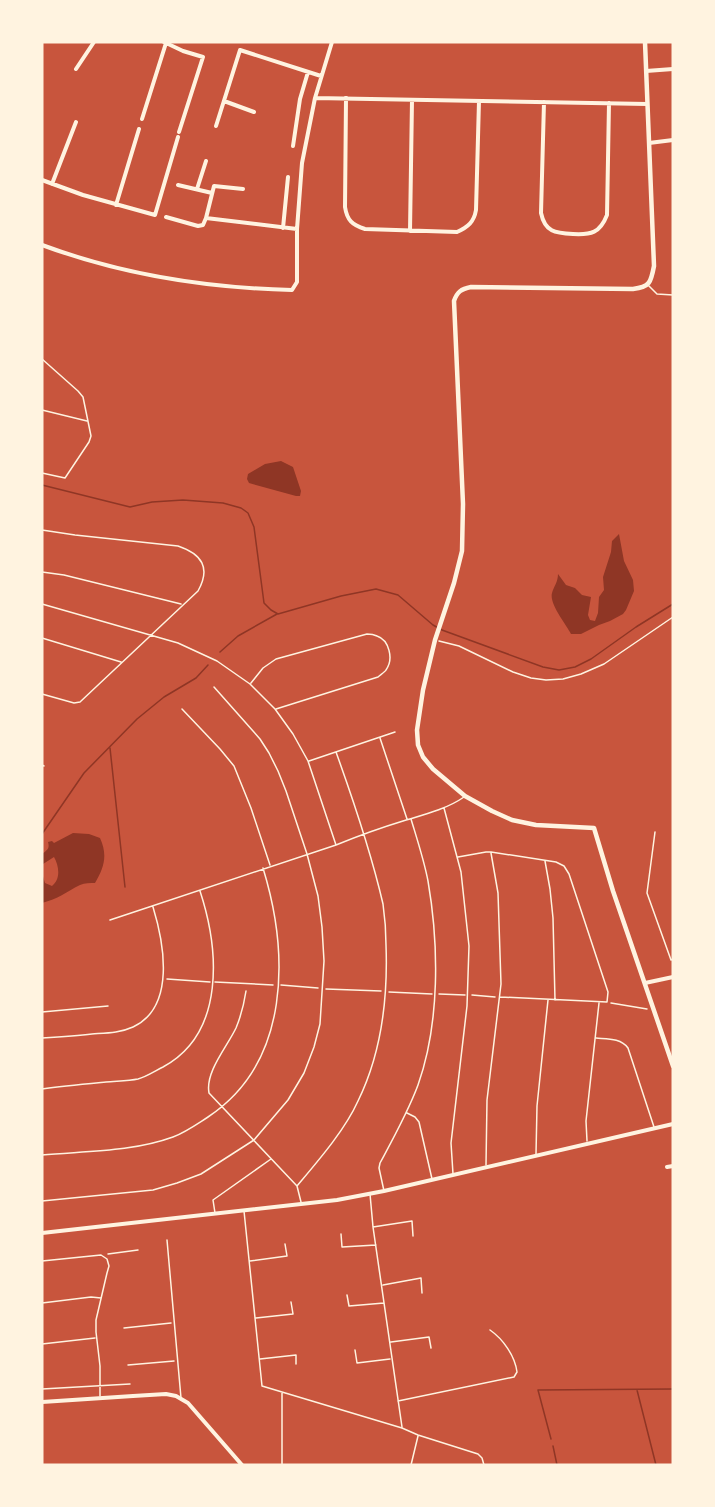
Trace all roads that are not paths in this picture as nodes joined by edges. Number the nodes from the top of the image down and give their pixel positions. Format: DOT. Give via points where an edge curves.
graph roads {
  1 [pos="94,42"];
  2 [pos="332,42"];
  3 [pos="645,42"];
  4 [pos="165,43"];
  5 [pos="76,69"];
  6 [pos="673,69"];
  7 [pos="646,71"];
  8 [pos="308,72"];
  9 [pos="321,76"];
  10 [pos="315,98"];
  11 [pos="346,98"];
  12 [pos="412,100"];
  13 [pos="224,101"];
  14 [pos="479,101"];
  15 [pos="543,102"];
  16 [pos="609,104"];
  17 [pos="647,104"];
  18 [pos="254,112"];
  19 [pos="142,119"];
  20 [pos="76,122"];
  21 [pos="216,126"];
  22 [pos="139,129"];
  23 [pos="179,132"];
  24 [pos="178,137"];
  25 [pos="673,140"];
  26 [pos="649,143"];
  27 [pos="293,146"];
  28 [pos="206,161"];
  29 [pos="288,177"];
  30 [pos="42,180"];
  31 [pos="52,184"];
  32 [pos="178,185"];
  33 [pos="197,189"];
  34 [pos="243,189"];
  35 [pos="212,193"];
  36 [pos="116,205"];
  37 [pos="166,217"];
  38 [pos="206,218"];
  39 [pos="282,228"];
  40 [pos="297,229"];
  41 [pos="410,231"];
  42 [pos="42,245"];
  43 [pos="648,285"];
  44 [pos="673,295"];
  45 [pos="42,359"];
  46 [pos="42,410"];
  47 [pos="87,421"];
  48 [pos="42,473"];
  49 [pos="42,530"];
  50 [pos="42,572"];
  51 [pos="42,604"];
  52 [pos="182,605"];
  53 [pos="152,635"];
  54 [pos="42,638"];
  55 [pos="122,662"];
  56 [pos="250,684"];
  57 [pos="214,687"];
  58 [pos="42,694"];
  59 [pos="182,709"];
  60 [pos="275,709"];
  61 [pos="395,732"];
  62 [pos="380,737"];
  63 [pos="336,752"];
  64 [pos="308,762"];
  65 [pos="465,796"];
  66 [pos="443,807"];
  67 [pos="409,819"];
  68 [pos="655,832"];
  69 [pos="365,833"];
  70 [pos="336,844"];
  71 [pos="491,852"];
  72 [pos="306,854"];
  73 [pos="457,857"];
  74 [pos="544,860"];
  75 [pos="270,865"];
  76 [pos="263,868"];
  77 [pos="200,890"];
  78 [pos="153,906"];
  79 [pos="110,920"];
  80 [pos="673,959"];
  81 [pos="673,977"];
  82 [pos="645,983"];
  83 [pos="246,992"];
  84 [pos="500,997"];
  85 [pos="548,999"];
  86 [pos="555,1000"];
  87 [pos="599,1002"];
  88 [pos="108,1006"];
  89 [pos="42,1012"];
  90 [pos="42,1038"];
  91 [pos="595,1038"];
  92 [pos="671,1056"];
  93 [pos="673,1066"];
  94 [pos="42,1089"];
  95 [pos="222,1108"];
  96 [pos="406,1113"];
  97 [pos="673,1124"];
  98 [pos="654,1129"];
  99 [pos="254,1140"];
  100 [pos="587,1144"];
  101 [pos="42,1155"];
  102 [pos="536,1156"];
  103 [pos="272,1159"];
  104 [pos="673,1166"];
  105 [pos="486,1167"];
  106 [pos="667,1167"];
  107 [pos="453,1174"];
  108 [pos="433,1179"];
  109 [pos="297,1186"];
  110 [pos="384,1191"];
  111 [pos="370,1193"];
  112 [pos="42,1201"];
  113 [pos="301,1203"];
  114 [pos="244,1210"];
  115 [pos="215,1213"];
  116 [pos="373,1227"];
  117 [pos="42,1233"];
  118 [pos="341,1234"];
  119 [pos="413,1236"];
  120 [pos="167,1240"];
  121 [pos="285,1244"];
  122 [pos="376,1245"];
  123 [pos="42,1261"];
  124 [pos="249,1261"];
  125 [pos="381,1286"];
  126 [pos="422,1293"];
  127 [pos="347,1295"];
  128 [pos="102,1298"];
  129 [pos="291,1302"];
  130 [pos="42,1303"];
  131 [pos="384,1303"];
  132 [pos="255,1318"];
  133 [pos="490,1330"];
  134 [pos="96,1338"];
  135 [pos="389,1342"];
  136 [pos="42,1344"];
  137 [pos="431,1348"];
  138 [pos="355,1350"];
  139 [pos="259,1359"];
  140 [pos="392,1359"];
  141 [pos="296,1364"];
  142 [pos="130,1384"];
  143 [pos="100,1385"];
  144 [pos="42,1389"];
  145 [pos="282,1392"];
  146 [pos="100,1398"];
  147 [pos="182,1399"];
  148 [pos="398,1401"];
  149 [pos="42,1402"];
  150 [pos="402,1428"];
  151 [pos="418,1435"];
  152 [pos="242,1465"];
  153 [pos="295,1465"];
  154 [pos="411,1465"];
  155 [pos="484,1465"];
  1 -- 5 [label="street"];
  2 -- 9 [label="street"];
  3 -- 7 [label="street"];
  4 -- 19 [label="street"];
  4 -- 23 [label="street" via="203,57"];
  6 -- 7 [label="street"];
  7 -- 17 [label="street"];
  8 -- 9 [label="street"];
  8 -- 13 [label="street" via="240,50"];
  8 -- 27 [label="street"];
  9 -- 10 [label="street"];
  10 -- 11 [label="street"];
  10 -- 40 [label="street" via="302,163"];
  11 -- 12 [label="street"];
  11 -- 41 [label="street" via="347,217 350,223 365,229"];
  12 -- 14 [label="street"];
  12 -- 41 [label="street"];
  13 -- 18 [label="street"];
  13 -- 21 [label="street"];
  14 -- 15 [label="street"];
  14 -- 41 [label="street" via="475,218 457,232"];
  15 -- 16 [label="street"];
  15 -- 16 [label="street" via="543,221 553,232 587,234 599,229 607,215"];
  16 -- 17 [label="street"];
  17 -- 26 [label="street"];
  20 -- 31 [label="street"];
  22 -- 36 [label="street"];
  24 -- 36 [label="street" via="155,215"];
  25 -- 26 [label="street"];
  26 -- 43 [label="street" via="654,266"];
  28 -- 33 [label="street"];
  29 -- 39 [label="street"];
  30 -- 31 [label="street"];
  31 -- 36 [label="street"];
  32 -- 33 [label="street"];
  33 -- 35 [label="street"];
  34 -- 35 [label="street" via="214,186"];
  35 -- 38 [label="street"];
  37 -- 38 [label="street" via="198,226"];
  38 -- 39 [label="street"];
  39 -- 40 [label="street"];
  40 -- 42 [label="street" via="297,282 292,290 213,286 162,278 111,268"];
  43 -- 44 [label="lane" via="657,294"];
  43 -- 65 [label="street" via="633,290 471,286 457,294 453,307 463,532 459,566 435,640 417,730 423,757"];
  45 -- 47 [label="lane" via="83,397"];
  46 -- 47 [label="lane"];
  47 -- 48 [label="lane" via="89,442 65,478"];
  49 -- 52 [label="lane" via="188,549 201,560 204,574 198,591"];
  50 -- 52 [label="lane"];
  51 -- 53 [label="lane"];
  52 -- 53 [label="lane"];
  53 -- 55 [label="lane"];
  53 -- 56 [label="lane" via="218,661"];
  54 -- 55 [label="lane"];
  55 -- 58 [label="lane" via="80,702"];
  56 -- 60 [label="lane"];
  56 -- 60 [label="lane" via="276,659 367,634 386,643 389,663 378,677"];
  57 -- 72 [label="lane" via="260,739 278,771"];
  59 -- 75 [label="lane" via="234,766"];
  60 -- 64 [label="lane"];
  61 -- 62 [label="lane"];
  62 -- 63 [label="lane"];
  62 -- 67 [label="lane"];
  63 -- 64 [label="lane"];
  63 -- 69 [label="lane"];
  64 -- 70 [label="lane"];
  65 -- 66 [label="lane"];
  65 -- 82 [label="street" via="512,820 594,828"];
  66 -- 67 [label="lane"];
  66 -- 73 [label="lane"];
  67 -- 69 [label="lane"];
  67 -- 96 [label="lane" via="428,878 435,962 430,1033"];
  68 -- 80 [label="lane" via="647,893"];
  69 -- 70 [label="lane"];
  69 -- 109 [label="lane" via="383,906 387,960 383,1027 358,1103"];
  70 -- 72 [label="lane"];
  71 -- 73 [label="lane"];
  71 -- 74 [label="lane"];
  71 -- 84 [label="lane" via="498,893"];
  72 -- 75 [label="lane"];
  72 -- 99 [label="lane" via="322,927 320,1024 304,1073 288,1100"];
  73 -- 107 [label="lane" via="469,946 467,1006 452,1143"];
  74 -- 86 [label="lane" via="553,918"];
  74 -- 87 [label="lane" via="556,862 569,874 608,992 607,1002"];
  75 -- 76 [label="lane"];
  76 -- 77 [label="lane"];
  76 -- 95 [label="lane" via="280,949 276,1011 260,1058"];
  77 -- 78 [label="lane"];
  77 -- 94 [label="lane" via="212,939 211,999 204,1022 185,1050 171,1063 138,1079"];
  78 -- 79 [label="lane"];
  78 -- 90 [label="lane" via="163,979 158,1002 143,1021 117,1032"];
  81 -- 82 [label="street"];
  82 -- 92 [label="street"];
  83 -- 95 [label="lane" via="236,1027 209,1080 210,1093"];
  84 -- 85 [label="lane"];
  84 -- 105 [label="lane" via="487,1100"];
  85 -- 86 [label="lane"];
  85 -- 102 [label="lane"];
  86 -- 87 [label="lane"];
  87 -- 91 [label="lane"];
  88 -- 89 [label="lane"];
  91 -- 98 [label="lane" via="619,1041 628,1048"];
  91 -- 100 [label="lane"];
  92 -- 93 [label="street"];
  95 -- 99 [label="lane"];
  95 -- 101 [label="lane" via="172,1137 127,1147"];
  96 -- 108 [label="lane" via="419,1122"];
  96 -- 110 [label="lane" via="380,1163"];
  97 -- 98 [label="street"];
  98 -- 100 [label="street"];
  99 -- 103 [label="lane"];
  99 -- 112 [label="lane" via="201,1174 153,1190"];
  100 -- 102 [label="street"];
  102 -- 105 [label="street"];
  103 -- 109 [label="lane"];
  103 -- 115 [label="lane" via="213,1200"];
  104 -- 106 [label="street"];
  105 -- 107 [label="street"];
  107 -- 108 [label="street"];
  108 -- 110 [label="street"];
  109 -- 113 [label="lane"];
  110 -- 111 [label="street"];
  111 -- 113 [label="street"];
  111 -- 116 [label="lane"];
  113 -- 114 [label="street"];
  114 -- 115 [label="street"];
  114 -- 124 [label="lane"];
  115 -- 117 [label="street"];
  116 -- 119 [label="lane" via="412,1221"];
  116 -- 122 [label="lane"];
  118 -- 122 [label="lane" via="342,1247"];
  120 -- 147 [label="lane"];
  121 -- 124 [label="lane" via="287,1256"];
  122 -- 125 [label="lane"];
  123 -- 128 [label="lane" via="101,1255 108,1266"];
  124 -- 132 [label="lane"];
  125 -- 126 [label="lane" via="421,1278"];
  125 -- 131 [label="lane"];
  127 -- 131 [label="lane" via="349,1306"];
  128 -- 130 [label="lane"];
  128 -- 134 [label="lane"];
  129 -- 132 [label="lane" via="293,1314"];
  131 -- 135 [label="lane"];
  132 -- 139 [label="lane"];
  133 -- 148 [label="lane" via="500,1337 516,1364 518,1372 514,1377"];
  134 -- 136 [label="lane"];
  134 -- 143 [label="lane"];
  135 -- 137 [label="lane" via="429,1337"];
  135 -- 140 [label="lane"];
  138 -- 140 [label="lane" via="357,1363"];
  139 -- 141 [label="lane" via="296,1355"];
  139 -- 145 [label="lane" via="262,1386"];
  140 -- 148 [label="lane"];
  142 -- 143 [label="lane"];
  143 -- 144 [label="lane"];
  143 -- 146 [label="lane"];
  145 -- 150 [label="lane"];
  145 -- 153 [label="lane" via="282,1465"];
  146 -- 147 [label="street" via="166,1394"];
  146 -- 149 [label="street"];
  147 -- 152 [label="street"];
  148 -- 150 [label="lane"];
  150 -- 151 [label="lane"];
  151 -- 154 [label="lane"];
  151 -- 155 [label="lane" via="478,1454"];
}
